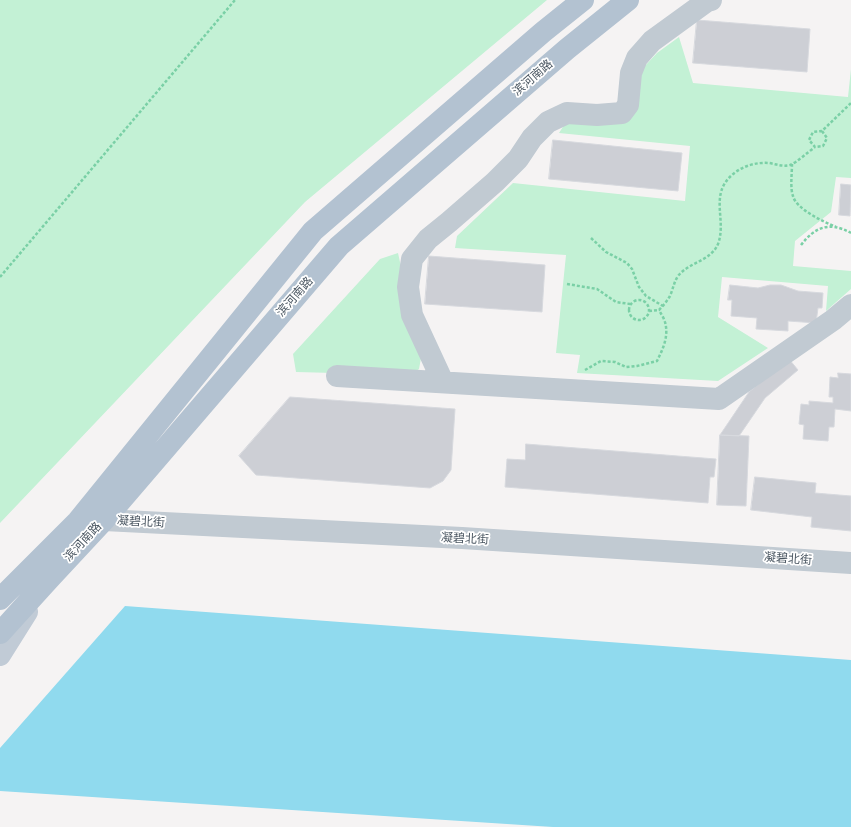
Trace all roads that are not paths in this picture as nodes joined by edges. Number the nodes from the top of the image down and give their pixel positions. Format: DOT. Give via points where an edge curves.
graph roads {
  1 [pos="583,0"];
  2 [pos="628,0"];
  3 [pos="711,0"];
  4 [pos="851,305"];
  5 [pos="337,376"];
  6 [pos="443,382"];
  7 [pos="104,520"];
  8 [pos="78,521"];
  9 [pos="44,556"];
  10 [pos="851,562"];
  11 [pos="48,579"];
  12 [pos="0,585"];
  13 [pos="0,599"];
  14 [pos="0,633"];
  15 [pos="0,655"];
  1 -- 8 [label="main road, 滨河南路" via="313,231"];
  2 -- 7 [label="main road, 滨河南路" via="567,49 339,246"];
  3 -- 6 [label="street" via="652,41 637,58 631,73 628,106 622,113 567,113 548,122 532,138 518,159 428,239 412,259 408,287 412,315"];
  4 -- 6 [label="street" via="719,399"];
  5 -- 6 [label="street"];
  7 -- 8 [label="street, 凝碧北街"];
  7 -- 10 [label="street, 凝碧北街" via="462,538"];
  7 -- 11 [label="main road, 滨河南路"];
  8 -- 9 [label="main road, 滨河南路"];
  9 -- 12 [label="main road"];
  9 -- 13 [label="main road, 滨河南路"];
  11 -- 14 [label="main road, 滨河南路"];
  11 -- 15 [label="main road"];
}
